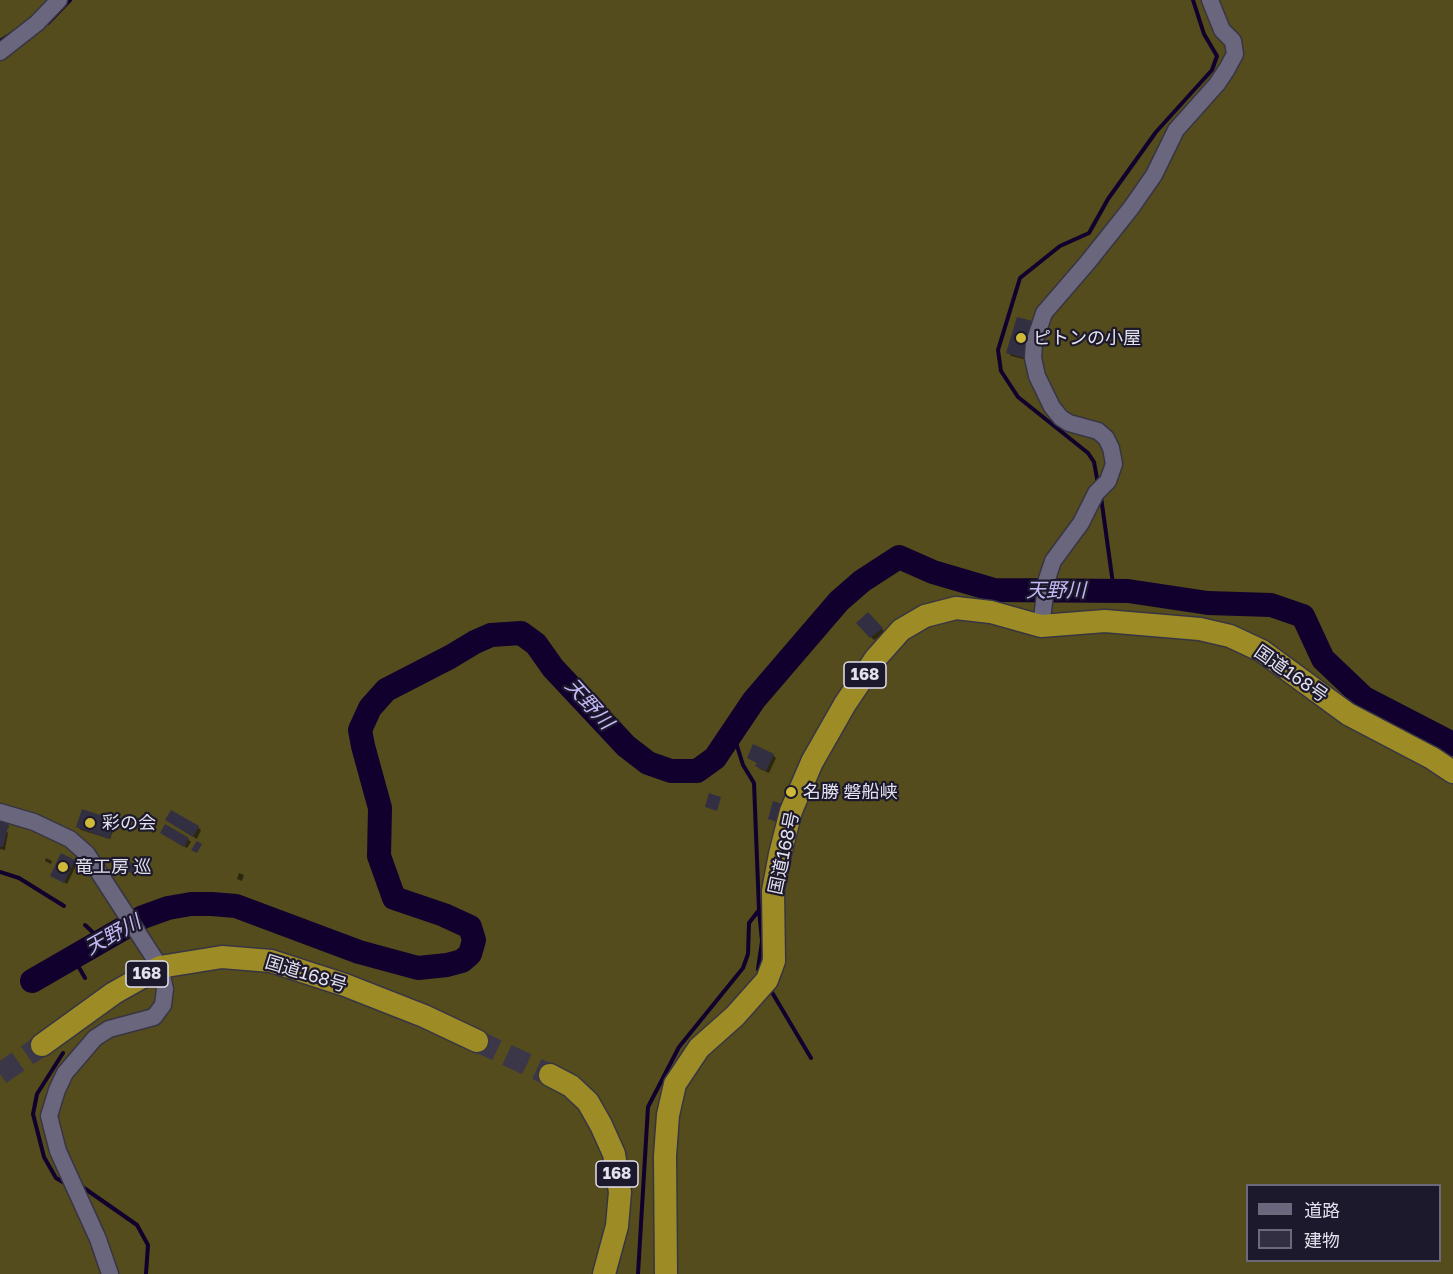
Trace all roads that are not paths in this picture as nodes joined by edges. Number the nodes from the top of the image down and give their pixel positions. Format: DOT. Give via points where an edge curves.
graph roads {
  1 [pos="59,0"];
  2 [pos="1210,0"];
  3 [pos="0,52"];
  4 [pos="1042,620"];
  5 [pos="1453,772"];
  6 [pos="0,812"];
  7 [pos="153,958"];
  8 [pos="477,1041"];
  9 [pos="42,1045"];
  10 [pos="549,1075"];
  11 [pos="110,1274"];
  12 [pos="604,1274"];
  13 [pos="666,1274"];
  1 -- 3 [label="street"];
  2 -- 4 [label="street" via="1222,30 1233,41 1235,54 1217,84 1176,130 1154,175 1131,208 1044,313 1034,343 1037,376 1052,407 1069,423 1098,431 1106,438 1114,464 1081,523 1053,561"];
  4 -- 5 [label="highway, 国道168号 / 168" via="1200,629 1230,636 1262,651 1348,714"];
  4 -- 13 [label="highway, 国道168号 / 168" via="956,608 925,616 901,630 876,658 823,742 791,811 780,854 773,891 774,962 767,980 699,1048 675,1084 665,1156"];
  6 -- 7 [label="street" via="70,839 87,854"];
  7 -- 8 [label="highway, 国道168号 / 168" via="271,961 345,985"];
  7 -- 9 [label="highway, 国道168号 / 168" via="114,993"];
  7 -- 11 [label="street" via="165,989 163,1005 154,1017 109,1029 95,1038 65,1073 49,1116 58,1151"];
  10 -- 12 [label="highway, 168" via="571,1086 588,1102 614,1154 620,1192 617,1226"];
}
